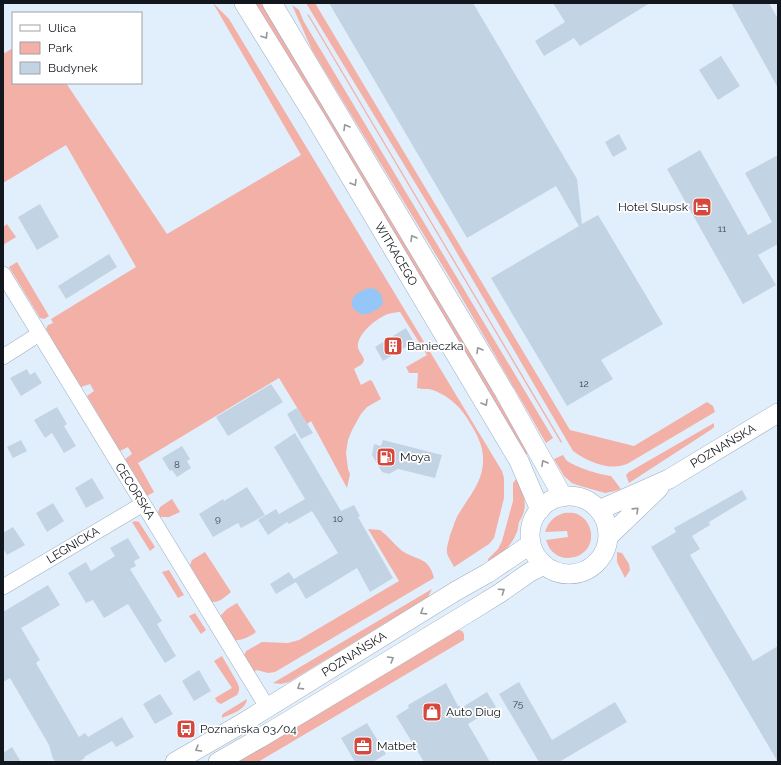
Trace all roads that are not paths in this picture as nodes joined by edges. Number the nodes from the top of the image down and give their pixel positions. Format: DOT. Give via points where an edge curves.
graph roads {
  1 [pos="244,3"];
  2 [pos="272,3"];
  3 [pos="3,274"];
  4 [pos="40,334"];
  5 [pos="3,357"];
  6 [pos="778,413"];
  7 [pos="669,479"];
  8 [pos="563,497"];
  9 [pos="143,504"];
  10 [pos="540,510"];
  11 [pos="599,510"];
  12 [pos="608,537"];
  13 [pos="531,544"];
  14 [pos="544,565"];
  15 [pos="3,587"];
  16 [pos="267,707"];
  17 [pos="175,762"];
  18 [pos="218,762"];
  1 -- 10 [label="main road, WITKACEGO, one-way" via="519,460"];
  8 -- 2 [label="main road, WITKACEGO, one-way" via="505,393"];
  3 -- 4 [label="street, CECORSKA"];
  4 -- 5 [label="street"];
  4 -- 9 [label="street, CECORSKA"];
  6 -- 7 [label="main road, POZNAŃSKA"];
  7 -- 11 [label="main road, POZNAŃSKA"];
  12 -- 7 [label="main road, POZNAŃSKA, one-way"];
  8 -- 10 [label="main road" via="550,501"];
  8 -- 11 [label="main road" via="589,501"];
  9 -- 15 [label="street, LEGNICKA"];
  9 -- 16 [label="street, CECORSKA"];
  10 -- 13 [label="main road" via="533,520"];
  11 -- 12 [label="main road" via="607,527"];
  12 -- 14 [label="main road" via="599,561 579,573 567,574"];
  13 -- 14 [label="main road"];
  13 -- 16 [label="main road, POZNAŃSKA, one-way" via="488,573"];
  18 -- 14 [label="main road, POZNAŃSKA, one-way"];
  16 -- 17 [label="main road, POZNAŃSKA, one-way"];
}
